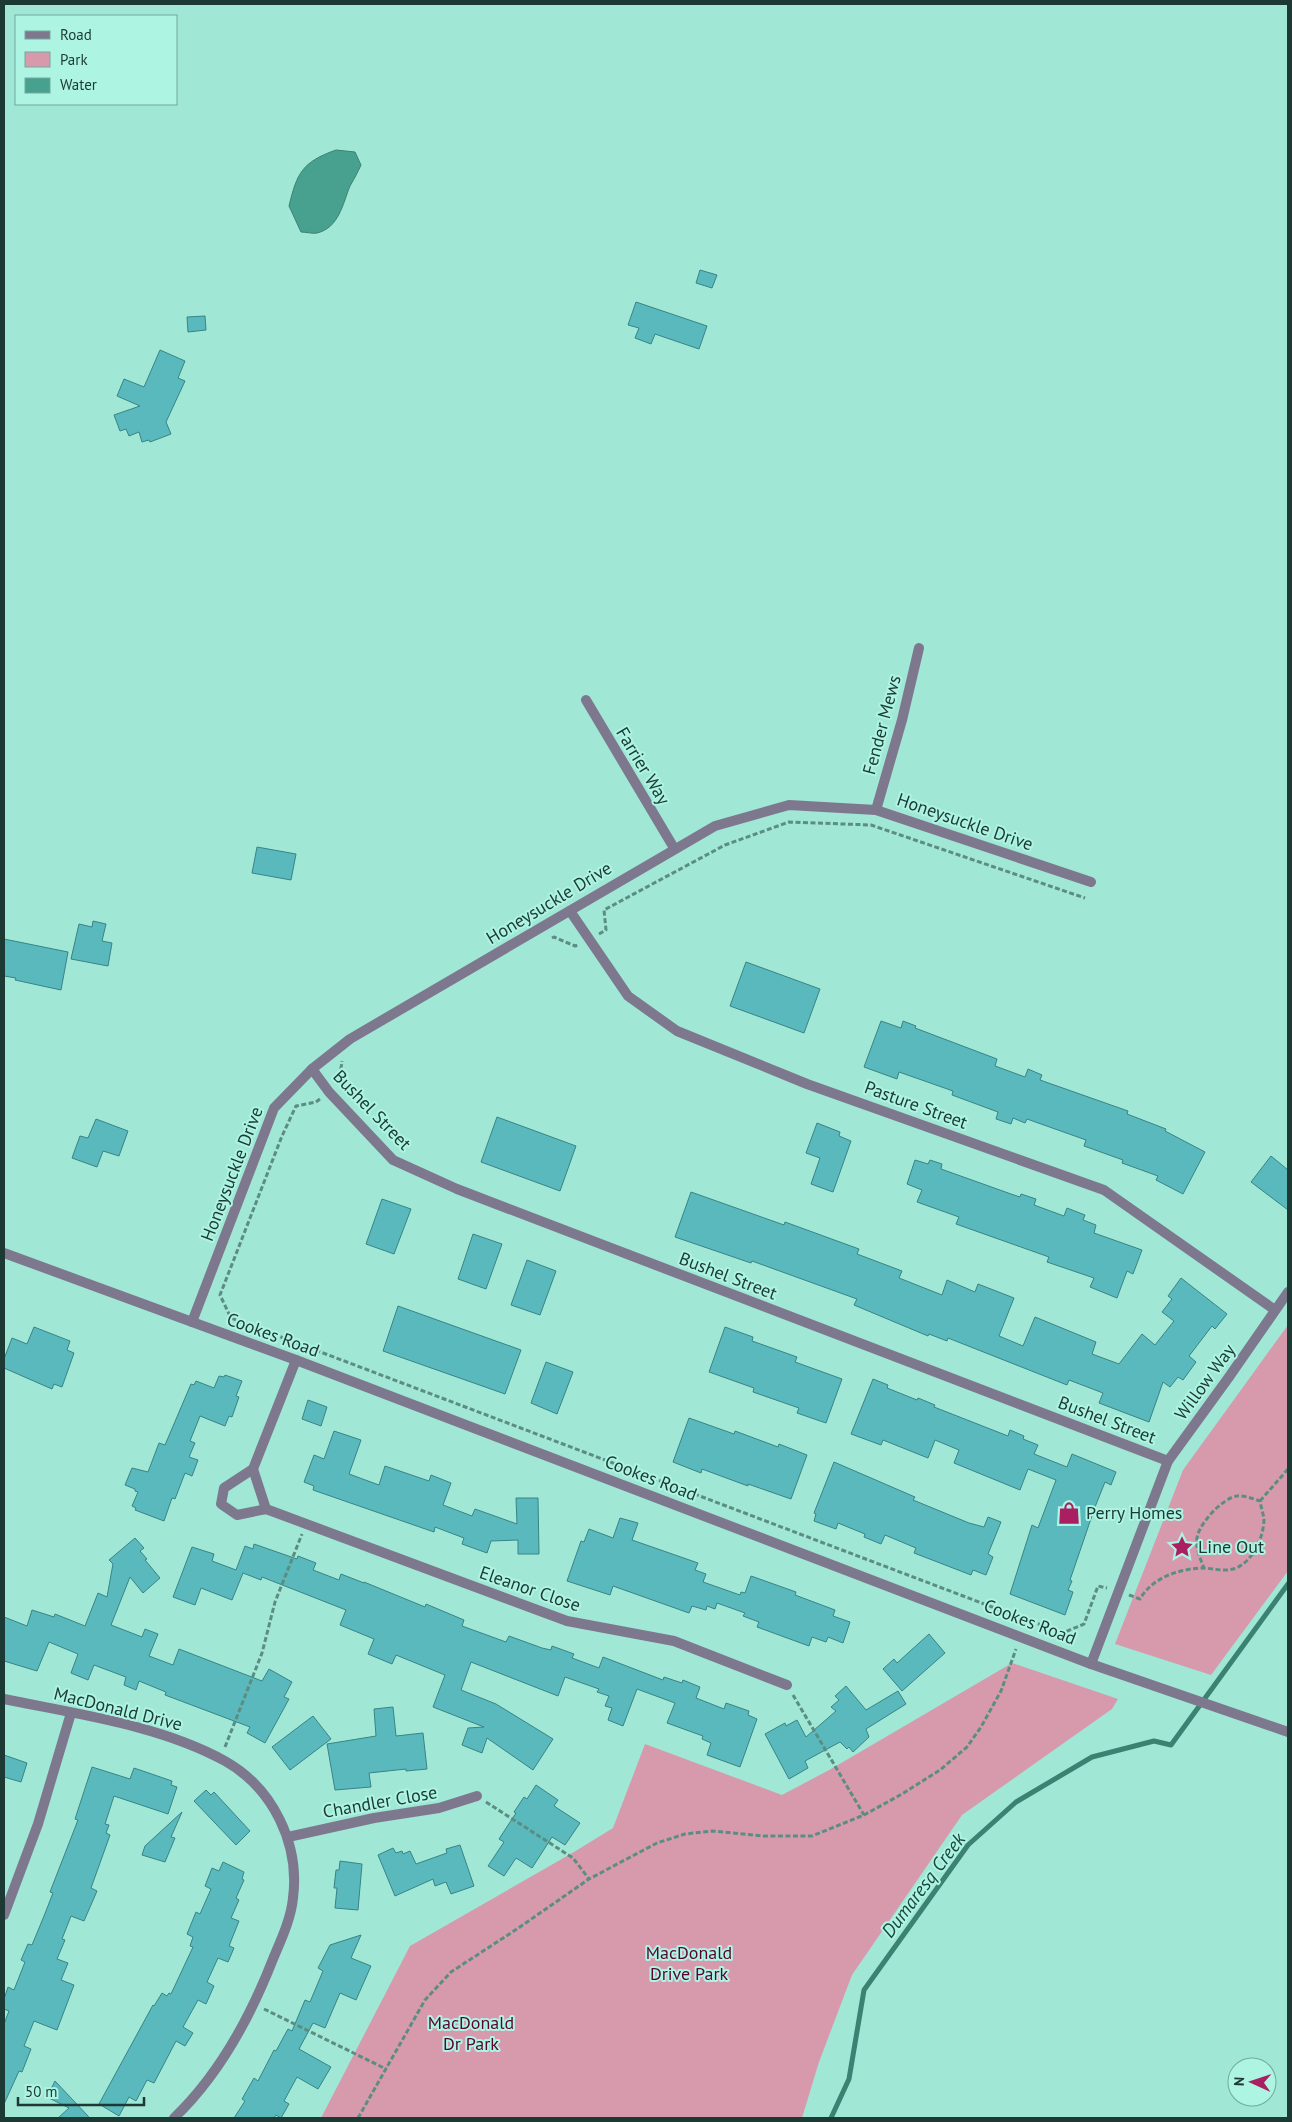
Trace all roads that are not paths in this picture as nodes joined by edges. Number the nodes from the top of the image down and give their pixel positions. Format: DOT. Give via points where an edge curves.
graph roads {
  1 [pos="919,648"];
  2 [pos="586,700"];
  3 [pos="876,810"];
  4 [pos="674,848"];
  5 [pos="1091,882"];
  6 [pos="570,911"];
  7 [pos="312,1070"];
  8 [pos="4,1253"];
  9 [pos="1288,1292"];
  10 [pos="1275,1310"];
  11 [pos="192,1322"];
  12 [pos="296,1360"];
  13 [pos="1168,1461"];
  14 [pos="253,1469"];
  15 [pos="266,1509"];
  16 [pos="1091,1664"];
  17 [pos="787,1685"];
  18 [pos="4,1699"];
  19 [pos="72,1713"];
  20 [pos="1288,1732"];
  21 [pos="477,1796"];
  22 [pos="288,1836"];
  23 [pos="4,1916"];
  24 [pos="174,2118"];
  1 -- 3 [label="street, Fender Mews"];
  2 -- 4 [label="street, Farrier Way"];
  3 -- 4 [label="street, Honeysuckle Drive" via="789,805 715,826"];
  3 -- 5 [label="street, Honeysuckle Drive"];
  4 -- 6 [label="street, Honeysuckle Drive"];
  6 -- 7 [label="street, Honeysuckle Drive" via="350,1039"];
  6 -- 10 [label="street, Pasture Street" via="628,996 676,1031 807,1084 1104,1190"];
  7 -- 11 [label="street, Honeysuckle Drive" via="274,1108"];
  7 -- 13 [label="street, Bushel Street" via="393,1160 466,1193"];
  8 -- 11 [label="street, Cookes Road"];
  9 -- 10 [label="street, Willow Way"];
  10 -- 13 [label="street, Willow Way"];
  11 -- 12 [label="street, Cookes Road"];
  12 -- 14 [label="street"];
  12 -- 16 [label="street, Cookes Road"];
  13 -- 16 [label="street, Willow Way"];
  14 -- 15 [label="street"];
  14 -- 15 [label="street" via="224,1488 221,1504 238,1515"];
  15 -- 17 [label="street, Eleanor Close" via="567,1621 674,1641"];
  16 -- 20 [label="street, Cookes Road"];
  18 -- 19 [label="street, MacDonald Drive"];
  19 -- 22 [label="street, MacDonald Drive" via="129,1725 226,1761 255,1784 275,1809"];
  19 -- 23 [label="street" via="38,1824"];
  21 -- 22 [label="street, Chandler Close" via="439,1808"];
  22 -- 24 [label="street, MacDonald Drive" via="294,1869 293,1899 262,1988 233,2044 206,2084"];
}
